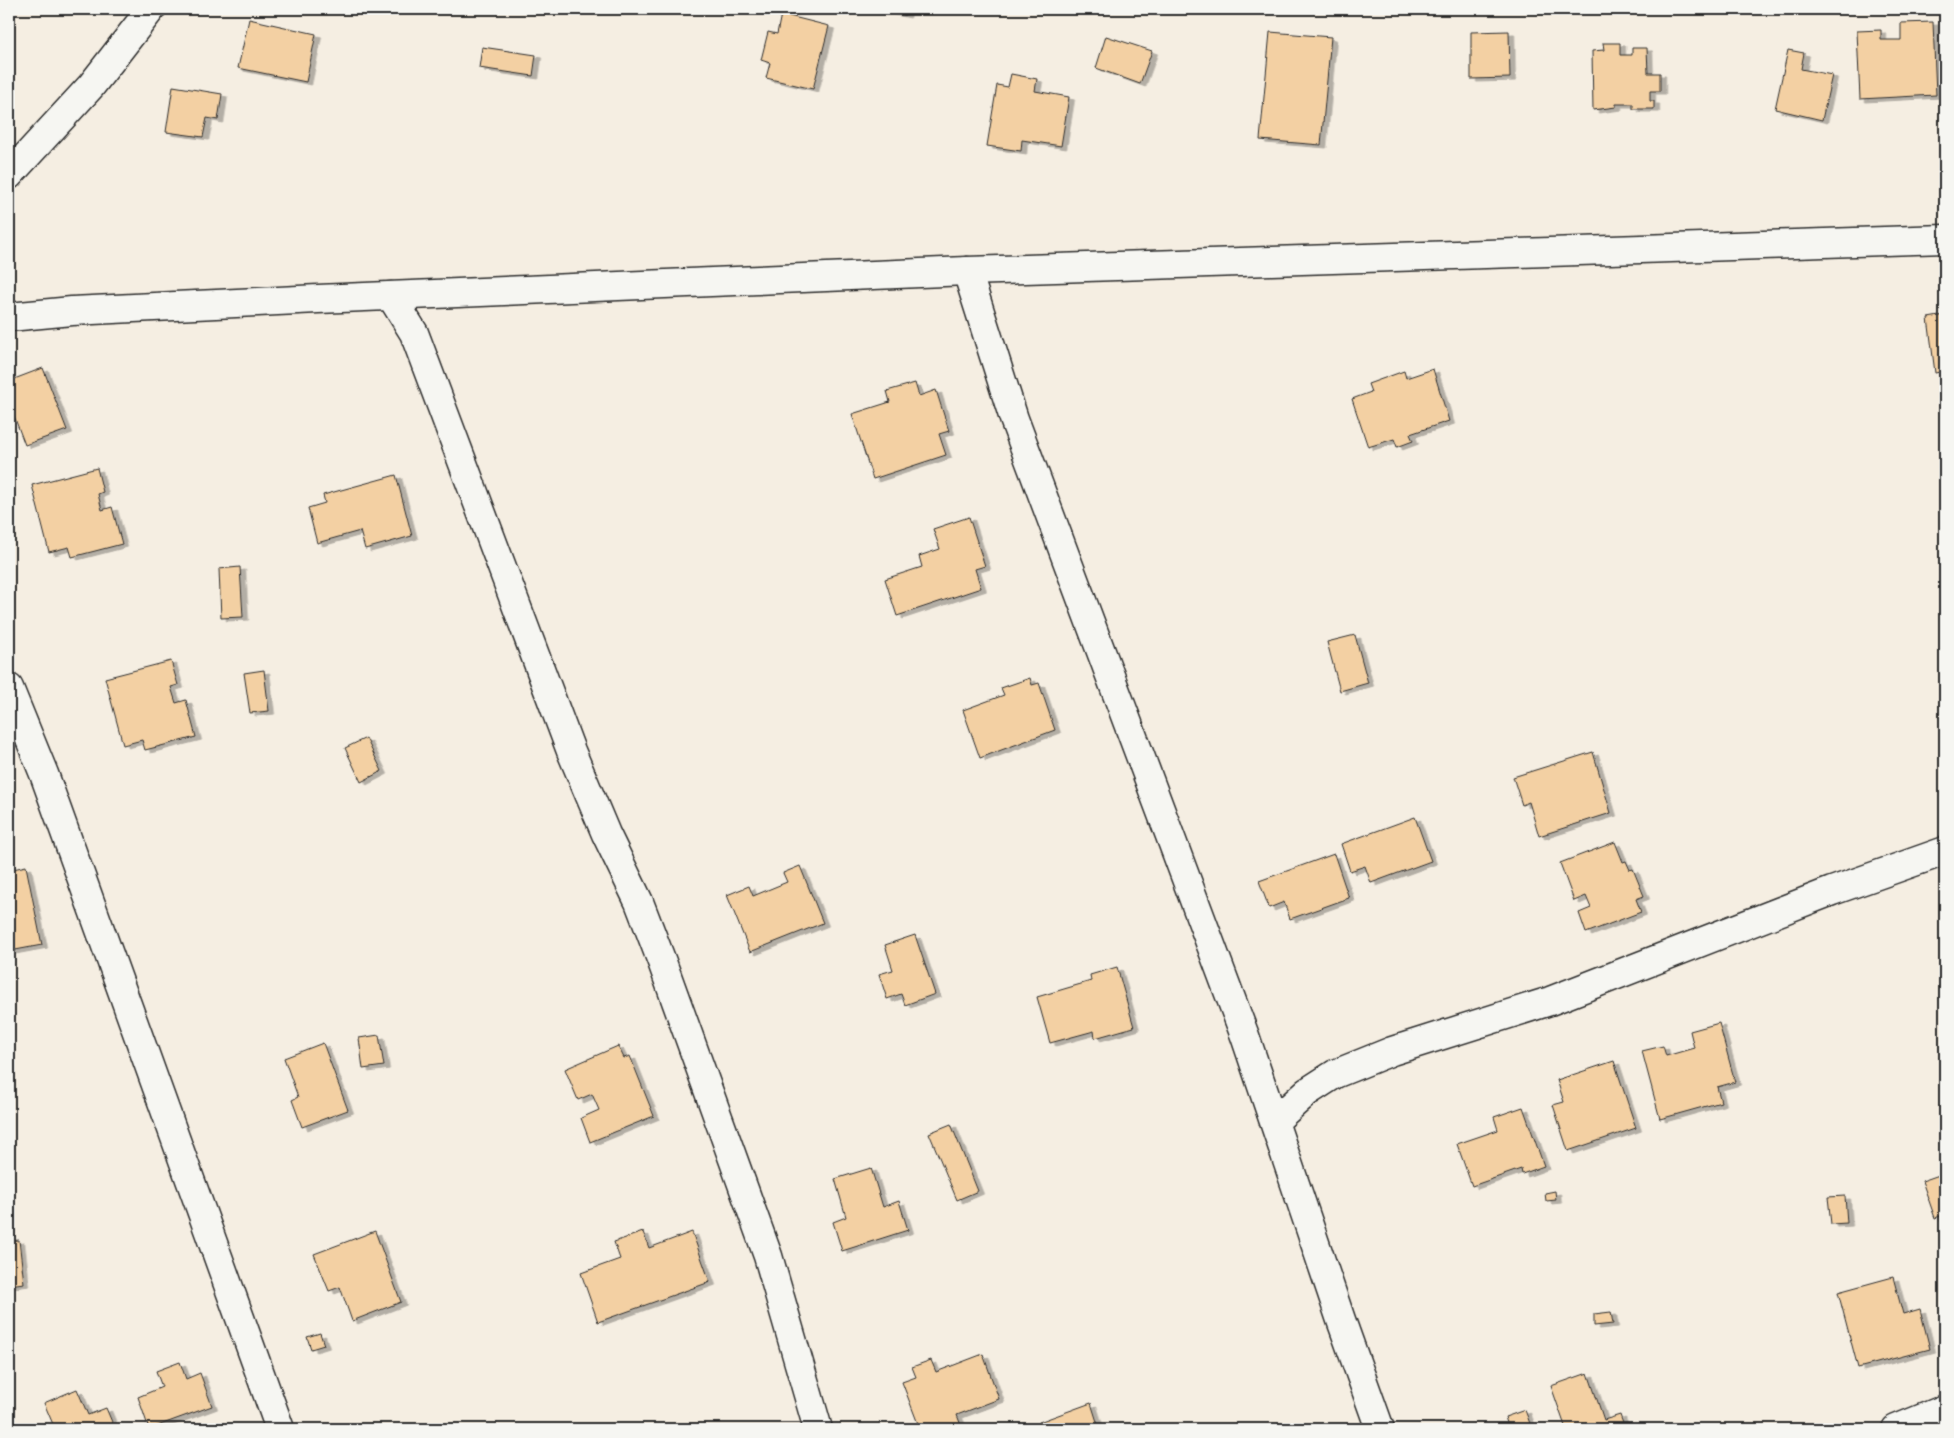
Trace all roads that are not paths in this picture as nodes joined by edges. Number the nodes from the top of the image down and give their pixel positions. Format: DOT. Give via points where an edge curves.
graph roads {
  1 [pos="151,9"];
  2 [pos="9,175"];
  3 [pos="1945,239"];
  4 [pos="967,271"];
  5 [pos="391,296"];
  6 [pos="9,317"];
  7 [pos="9,688"];
  8 [pos="1945,851"];
  9 [pos="1275,1121"];
  10 [pos="1945,1409"];
  11 [pos="280,1429"];
  12 [pos="818,1429"];
  13 [pos="1380,1429"];
  14 [pos="1896,1429"];
  1 -- 2 [label="street" via="91,86"];
  3 -- 4 [label="street"];
  4 -- 5 [label="street"];
  4 -- 9 [label="street" via="1014,419"];
  5 -- 6 [label="street" via="72,311"];
  5 -- 12 [label="street" via="414,333 572,751 662,962 768,1256"];
  7 -- 11 [label="street" via="44,774"];
  8 -- 9 [label="street" via="1832,891 1550,1001 1359,1064 1335,1074 1307,1092"];
  9 -- 13 [label="street"];
  10 -- 14 [label="street"];
}
